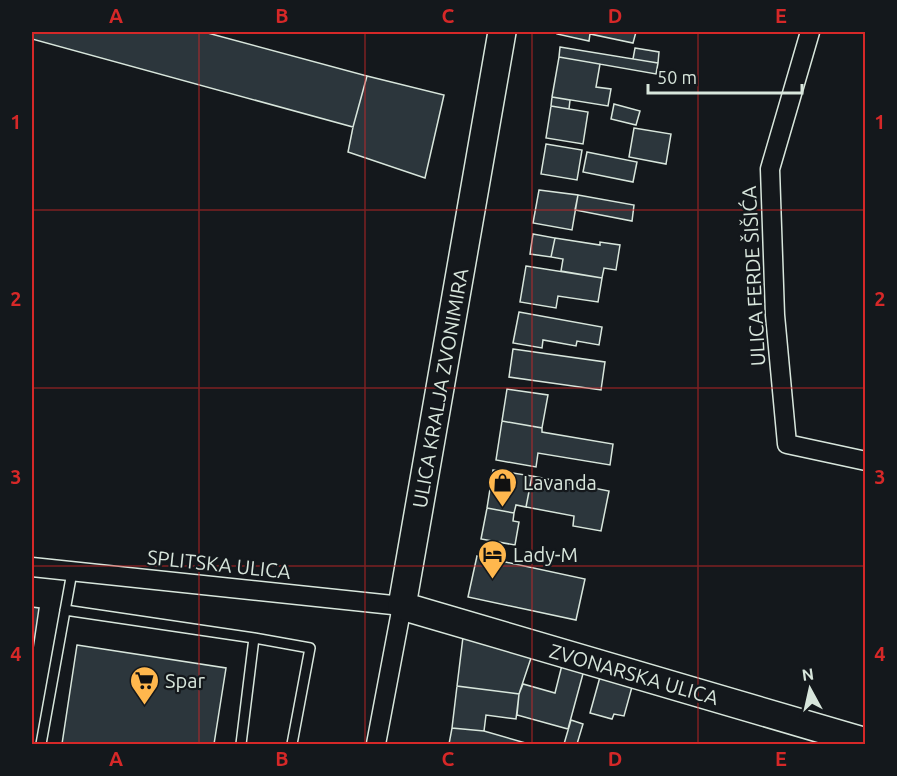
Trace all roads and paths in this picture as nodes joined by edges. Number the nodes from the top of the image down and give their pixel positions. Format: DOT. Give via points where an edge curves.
graph roads {
  1 [pos="502,32"];
  2 [pos="810,32"];
  3 [pos="866,461"];
  4 [pos="32,567"];
  5 [pos="72,572"];
  6 [pos="402,606"];
  7 [pos="65,610"];
  8 [pos="254,638"];
  9 [pos="866,742"];
  10 [pos="41,744"];
  11 [pos="241,744"];
  12 [pos="292,744"];
  13 [pos="376,744"];
  1 -- 6 [label="main road, ULICA KRALJA ZVONIMIRA"];
  2 -- 3 [label="street, ULICA FERDE ŠIŠIĆA" via="770,169 775,315 787,444"];
  4 -- 5 [label="street, SPLITSKA ULICA"];
  5 -- 6 [label="street, SPLITSKA ULICA"];
  5 -- 7 [label="lane"];
  6 -- 9 [label="main road, ZVONARSKA ULICA"];
  6 -- 13 [label="street, ULICA KRALJA ZVONIMIRA"];
  7 -- 8 [label="lane"];
  7 -- 10 [label="lane"];
  8 -- 11 [label="lane"];
  8 -- 12 [label="lane" via="309,648"];
}
